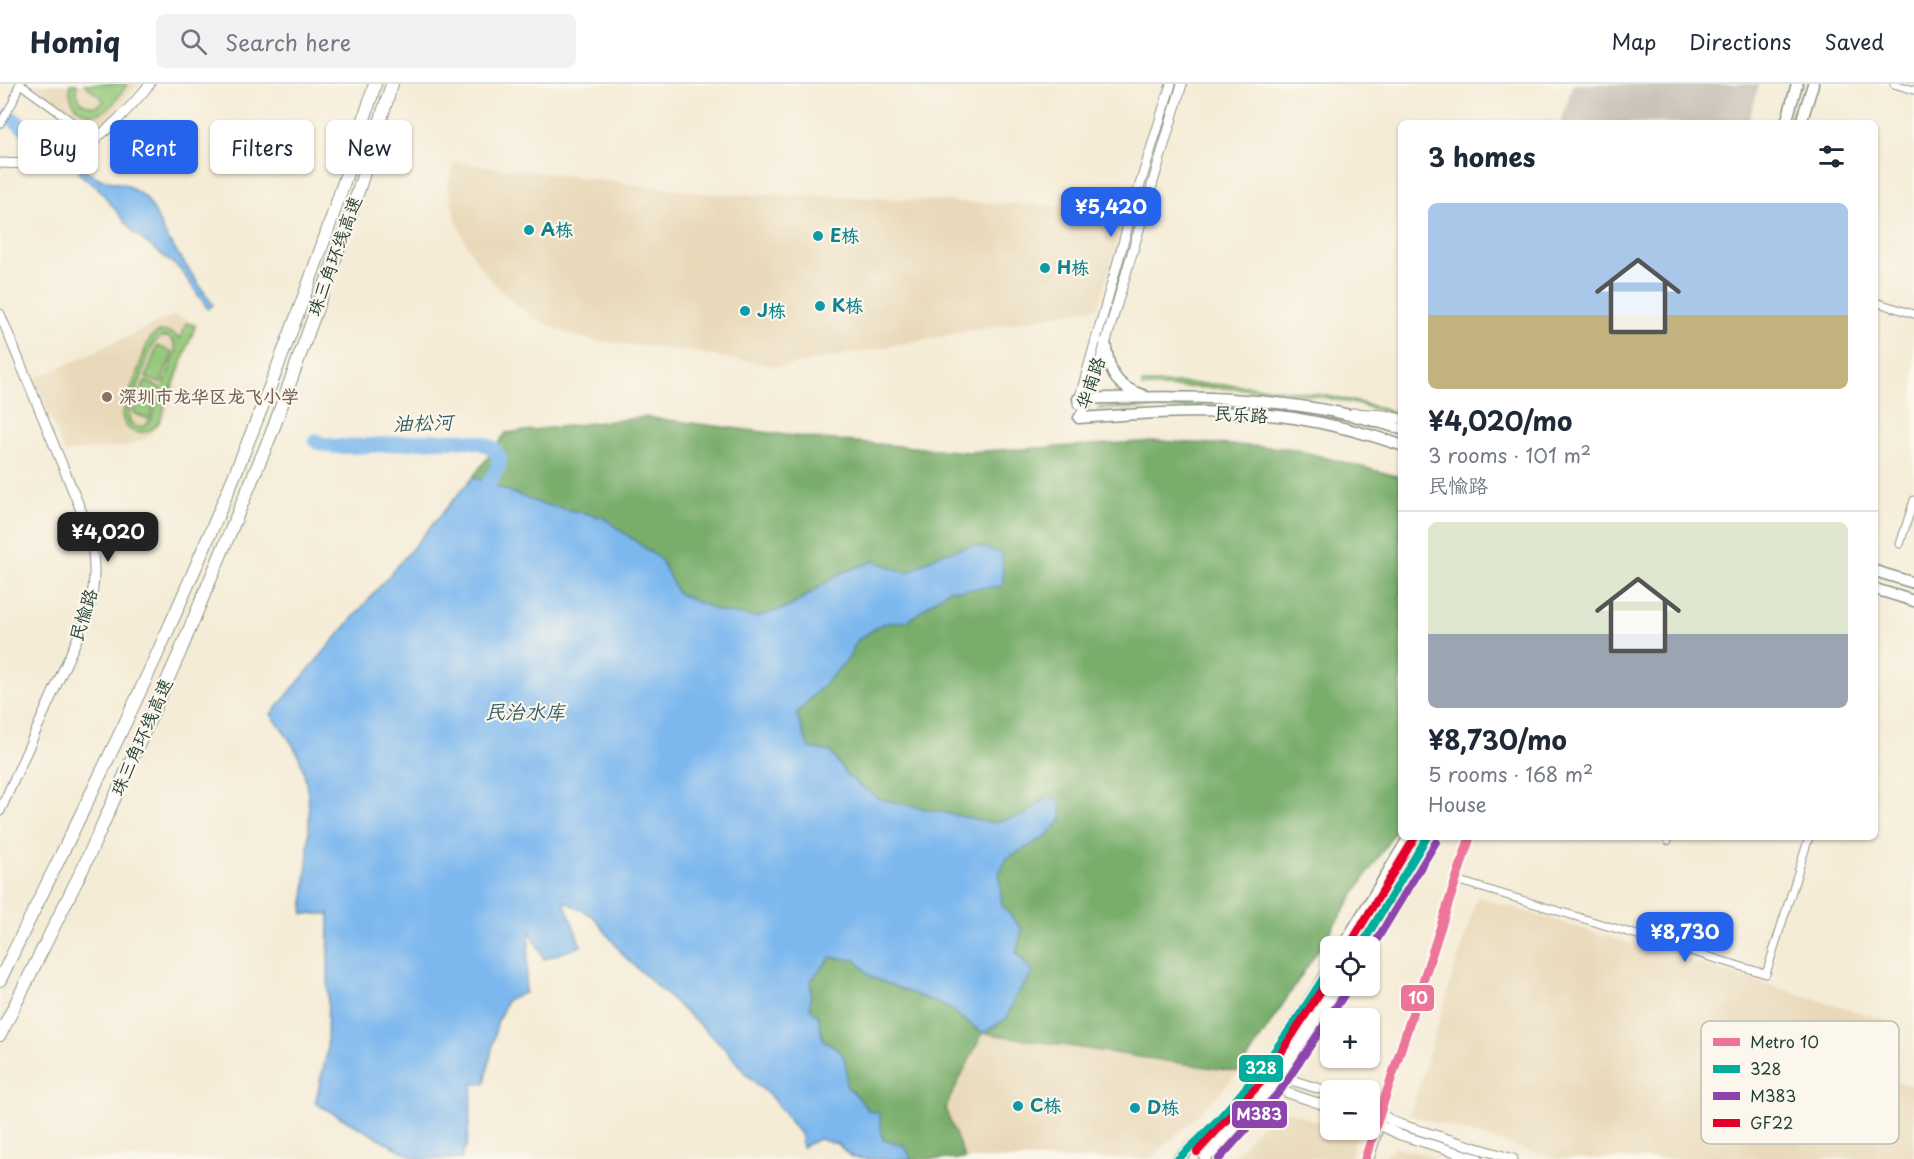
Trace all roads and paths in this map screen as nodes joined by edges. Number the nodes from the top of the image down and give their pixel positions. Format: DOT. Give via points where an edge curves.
graph roads {
  1 [pos="20,84"];
  2 [pos="150,84"];
  3 [pos="375,84"];
  4 [pos="392,84"];
  5 [pos="1171,84"];
  6 [pos="1182,84"];
  7 [pos="1797,84"];
  8 [pos="1814,84"];
  9 [pos="1894,84"];
  10 [pos="1914,90"];
  11 [pos="70,120"];
  12 [pos="1787,120"];
  13 [pos="1802,120"];
  14 [pos="0,123"];
  15 [pos="98,139"];
  16 [pos="0,163"];
  17 [pos="18,164"];
  18 [pos="1878,303"];
  19 [pos="0,314"];
  20 [pos="1914,314"];
  21 [pos="1105,342"];
  22 [pos="1152,398"];
  23 [pos="1083,399"];
  24 [pos="1344,413"];
  25 [pos="1079,418"];
  26 [pos="1398,418"];
  27 [pos="1398,428"];
  28 [pos="1398,444"];
  29 [pos="1914,500"];
  30 [pos="1900,544"];
  31 [pos="1878,572"];
  32 [pos="1914,583"];
  33 [pos="1878,590"];
  34 [pos="1914,601"];
  35 [pos="0,811"];
  36 [pos="1407,840"];
  37 [pos="1425,840"];
  38 [pos="1469,840"];
  39 [pos="1808,840"];
  40 [pos="1456,880"];
  41 [pos="1349,936"];
  42 [pos="1367,936"];
  43 [pos="0,980"];
  44 [pos="1320,982"];
  45 [pos="1330,996"];
  46 [pos="0,1035"];
  47 [pos="1260,1074"];
  48 [pos="1278,1076"];
  49 [pos="1270,1087"];
  50 [pos="1320,1089"];
  51 [pos="1320,1104"];
  52 [pos="1380,1112"];
  53 [pos="1383,1114"];
  54 [pos="1380,1125"];
  55 [pos="1375,1140"];
  56 [pos="1178,1159"];
  57 [pos="1204,1159"];
  58 [pos="1369,1159"];
  59 [pos="1479,1159"];
  60 [pos="1513,1159"];
  1 -- 11 [label="street"];
  1 -- 14 [label="street"];
  2 -- 15 [label="street"];
  3 -- 43 [label="highway, 珠三角环线高速" via="334,213 258,420 159,650"];
  4 -- 46 [label="highway, 珠三角环线高速" via="350,217 272,432 180,652 84,866"];
  5 -- 23 [label="street, 华南路"];
  6 -- 21 [label="street, 华南路"];
  7 -- 12 [label="main road"];
  8 -- 13 [label="main road"];
  9 -- 10 [label="street"];
  16 -- 17 [label="street"];
  18 -- 20 [label="street"];
  19 -- 35 [label="street, 民愉路" via="85,520 95,569 87,617"];
  21 -- 22 [label="main road" via="1108,365 1116,380"];
  21 -- 23 [label="street, 华南路"];
  22 -- 23 [label="main road, 民乐路"];
  22 -- 24 [label="main road, 民乐路" via="1281,403"];
  23 -- 25 [label="street, 华南路"];
  24 -- 26 [label="street"];
  24 -- 27 [label="main road, 民乐路"];
  25 -- 28 [label="main road, 民乐路" via="1168,413 1291,418"];
  29 -- 30 [label="street"];
  31 -- 32 [label="main road"];
  33 -- 34 [label="main road"];
  36 -- 41 [label="main road"];
  37 -- 42 [label="main road"];
  38 -- 40 [label="street"];
  39 -- 40 [label="street" via="1766,974"];
  40 -- 53 [label="street"];
  44 -- 47 [label="main road"];
  45 -- 48 [label="main road"];
  47 -- 48 [label="street"];
  47 -- 49 [label="street"];
  47 -- 56 [label="main road" via="1208,1133"];
  48 -- 49 [label="main road"];
  48 -- 50 [label="street"];
  49 -- 51 [label="street"];
  49 -- 57 [label="main road"];
  52 -- 53 [label="street"];
  53 -- 60 [label="street" via="1402,1125"];
  54 -- 59 [label="street"];
  55 -- 58 [label="street"];
}
